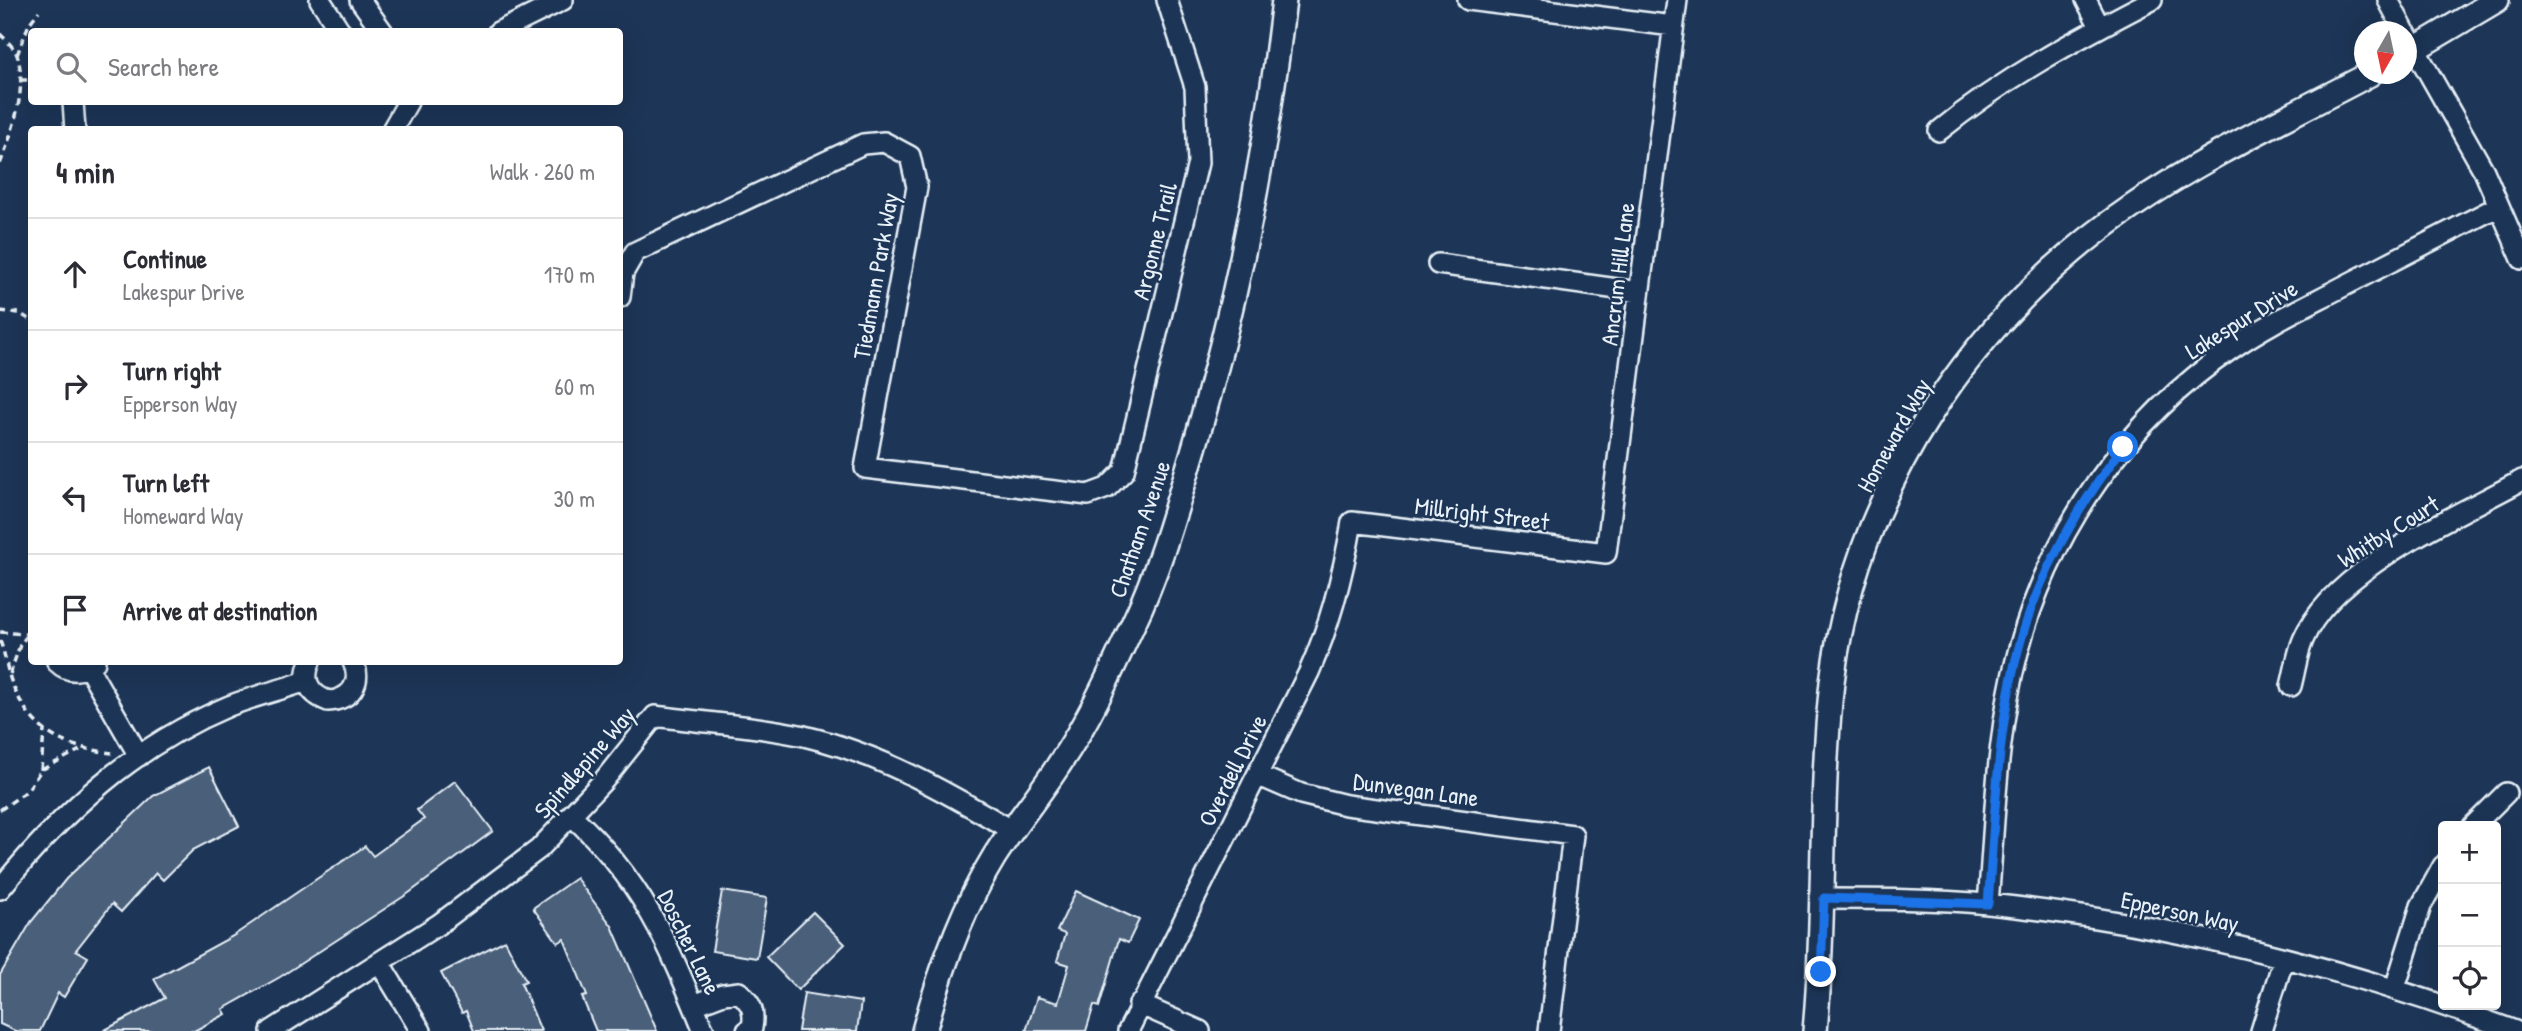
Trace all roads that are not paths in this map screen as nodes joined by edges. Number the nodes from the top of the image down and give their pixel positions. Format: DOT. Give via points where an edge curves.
graph roads {
  1 [pos="320,0"];
  2 [pos="360,0"];
  3 [pos="563,0"];
  4 [pos="1167,0"];
  5 [pos="1284,0"];
  6 [pos="1468,0"];
  7 [pos="1677,0"];
  8 [pos="2086,0"];
  9 [pos="2152,0"];
  10 [pos="2388,0"];
  11 [pos="2497,0"];
  12 [pos="2398,21"];
  13 [pos="1673,26"];
  14 [pos="2100,27"];
  15 [pos="338,28"];
  16 [pos="380,28"];
  17 [pos="506,28"];
  18 [pos="2417,38"];
  19 [pos="2417,57"];
  20 [pos="2354,83"];
  21 [pos="73,105"];
  22 [pos="406,105"];
  23 [pos="75,126"];
  24 [pos="393,126"];
  25 [pos="1939,131"];
  26 [pos="2499,206"];
  27 [pos="2522,259"];
  28 [pos="1438,264"];
  29 [pos="623,273"];
  30 [pos="1639,292"];
  31 [pos="2522,480"];
  32 [pos="1107,488"];
  33 [pos="1352,522"];
  34 [pos="1606,553"];
  35 [pos="62,665"];
  36 [pos="88,665"];
  37 [pos="92,665"];
  38 [pos="309,665"];
  39 [pos="354,665"];
  40 [pos="306,681"];
  41 [pos="2291,687"];
  42 [pos="139,756"];
  43 [pos="1256,775"];
  44 [pos="2506,793"];
  45 [pos="571,815"];
  46 [pos="2478,821"];
  47 [pos="1013,831"];
  48 [pos="2438,875"];
  49 [pos="0,889"];
  50 [pos="1824,898"];
  51 [pos="1988,904"];
  52 [pos="2284,958"];
  53 [pos="379,962"];
  54 [pos="2395,988"];
  55 [pos="1139,1004"];
  56 [pos="694,1005"];
  57 [pos="271,1031"];
  58 [pos="421,1031"];
  59 [pos="704,1031"];
  60 [pos="747,1031"];
  61 [pos="924,1031"];
  62 [pos="1128,1031"];
  63 [pos="1200,1031"];
  64 [pos="1549,1031"];
  65 [pos="1815,1031"];
  66 [pos="2261,1031"];
  67 [pos="2515,1031"];
  1 -- 15 [label="street"];
  2 -- 16 [label="street"];
  3 -- 17 [label="street"];
  4 -- 32 [label="street, Argonne Trail" via="1195,87 1198,163 1124,471"];
  5 -- 47 [label="street, Chatham Avenue" via="1252,212 1222,352 1177,506 1135,621 1095,702 1060,764"];
  6 -- 13 [label="street"];
  7 -- 13 [label="street, Ancrum Hill Lane"];
  8 -- 14 [label="street"];
  9 -- 14 [label="street"];
  10 -- 12 [label="street"];
  11 -- 18 [label="street"];
  13 -- 30 [label="street, Ancrum Hill Lane"];
  14 -- 25 [label="street" via="1973,103"];
  19 -- 26 [label="street" via="2484,171"];
  20 -- 50 [label="street, Homeward Way" via="2170,183 2096,233 2008,313 1944,392 1894,479 1868,542 1839,641 1825,757"];
  21 -- 23 [label="street"];
  22 -- 24 [label="street"];
  26 -- 27 [label="street"];
  26 -- 51 [label="street, Lakespur Drive" via="2234,347 2167,402 2100,477 2047,569 2018,653 1999,768"];
  28 -- 30 [label="street"];
  29 -- 32 [label="street, Tiedmann Park Way" via="635,252 863,144 884,142 909,156 917,187 865,468 1087,495"];
  30 -- 34 [label="street, Ancrum Hill Lane"];
  31 -- 41 [label="street, Whitby Court" via="2367,566 2329,600 2304,638"];
  33 -- 34 [label="street, Millright Street"];
  33 -- 43 [label="street, Overdell Drive" via="1330,625"];
  35 -- 36 [label="street" via="70,670"];
  37 -- 42 [label="street"];
  38 -- 40 [label="street"];
  39 -- 40 [label="street" via="354,689 338,700 318,697"];
  40 -- 42 [label="street" via="230,706"];
  42 -- 49 [label="street" via="101,781 39,841"];
  43 -- 55 [label="street, Overdell Drive"];
  43 -- 64 [label="street, Dunvegan Lane" via="1301,794 1346,805 1573,835"];
  44 -- 46 [label="street"];
  45 -- 47 [label="street, Spindlepine Way" via="655,716 803,736 863,753 924,779"];
  45 -- 53 [label="street, Spindlepine Way" via="539,849 491,887"];
  45 -- 56 [label="street, Doscher Lane" via="601,842 653,913"];
  47 -- 61 [label="street, Chatham Avenue" via="994,857 966,913"];
  48 -- 54 [label="street" via="2421,906"];
  50 -- 51 [label="street, Epperson Way"];
  50 -- 65 [label="street, Homeward Way"];
  51 -- 52 [label="street, Epperson Way" via="2094,918"];
  52 -- 54 [label="street, Epperson Way"];
  52 -- 66 [label="street"];
  53 -- 57 [label="street, Spindlepine Way"];
  53 -- 58 [label="street"];
  54 -- 67 [label="street, Epperson Way"];
  55 -- 62 [label="street, Overdell Drive"];
  55 -- 63 [label="street"];
  56 -- 59 [label="street, Doscher Lane"];
  56 -- 60 [label="street" via="738,992 754,1013"];
}
